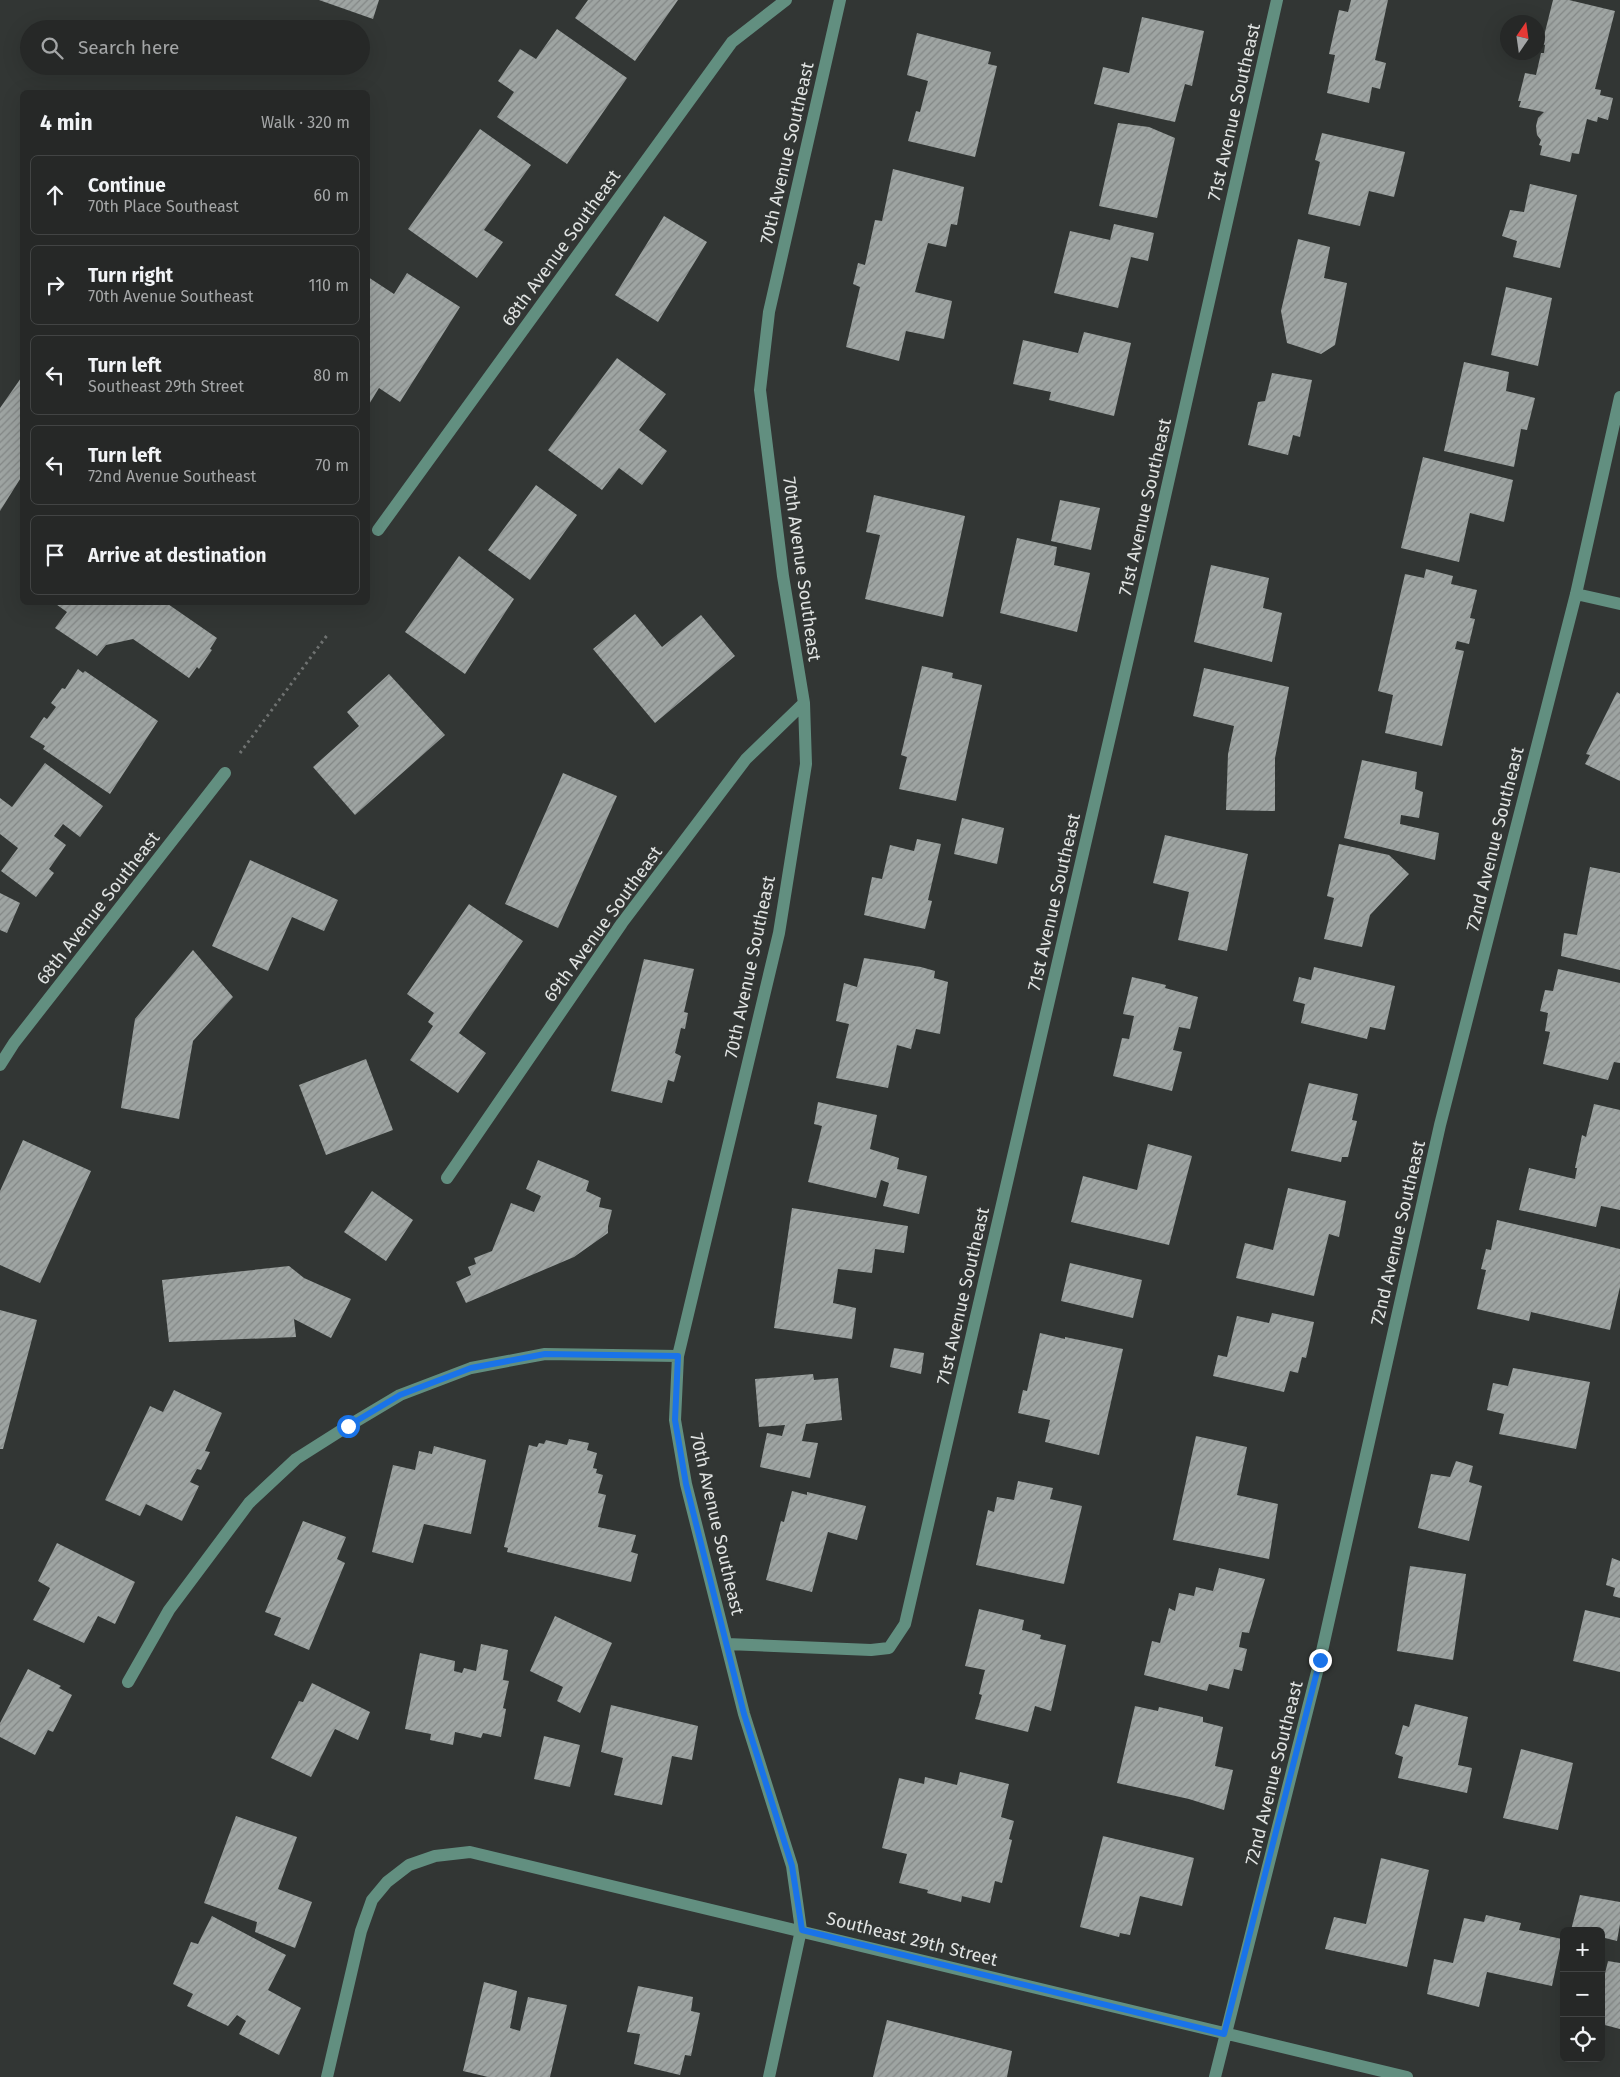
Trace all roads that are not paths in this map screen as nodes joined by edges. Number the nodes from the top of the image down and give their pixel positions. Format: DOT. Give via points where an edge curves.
graph roads {
  1 [pos="786,0"];
  2 [pos="840,0"];
  3 [pos="1277,0"];
  4 [pos="1620,397"];
  5 [pos="378,530"];
  6 [pos="1576,594"];
  7 [pos="1620,604"];
  8 [pos="804,703"];
  9 [pos="225,773"];
  10 [pos="0,1065"];
  11 [pos="447,1178"];
  12 [pos="678,1356"];
  13 [pos="727,1644"];
  14 [pos="128,1682"];
  15 [pos="802,1930"];
  16 [pos="1224,2034"];
  17 [pos="328,2077"];
  18 [pos="769,2077"];
  19 [pos="1215,2077"];
  20 [pos="1407,2077"];
  1 -- 5 [label="street, 68th Avenue Southeast" via="732,42"];
  2 -- 8 [label="street, 70th Avenue Southeast" via="769,312 760,390 783,576"];
  3 -- 13 [label="street, 71st Avenue Southeast" via="905,1624 889,1648 809,1649"];
  4 -- 6 [label="street, 72nd Avenue Southeast"];
  6 -- 7 [label="street"];
  6 -- 16 [label="street, 72nd Avenue Southeast" via="1440,1125 1320,1660"];
  8 -- 11 [label="street, 69th Avenue Southeast" via="746,759 634,908"];
  8 -- 12 [label="street, 70th Avenue Southeast" via="806,764 779,933"];
  9 -- 10 [label="street, 68th Avenue Southeast"];
  12 -- 13 [label="street, 70th Avenue Southeast" via="675,1420"];
  12 -- 14 [label="street" via="545,1354 471,1368 400,1395 296,1459 248,1503 169,1610"];
  13 -- 15 [label="street, 70th Avenue Southeast" via="744,1714 792,1866"];
  15 -- 16 [label="street, Southeast 29th Street"];
  15 -- 17 [label="street, Southeast 29th Street" via="470,1852 435,1856 409,1865 387,1882 372,1900 361,1931"];
  15 -- 18 [label="street"];
  16 -- 19 [label="street, 72nd Avenue Southeast"];
  16 -- 20 [label="street, Southeast 29th Street"];
}
